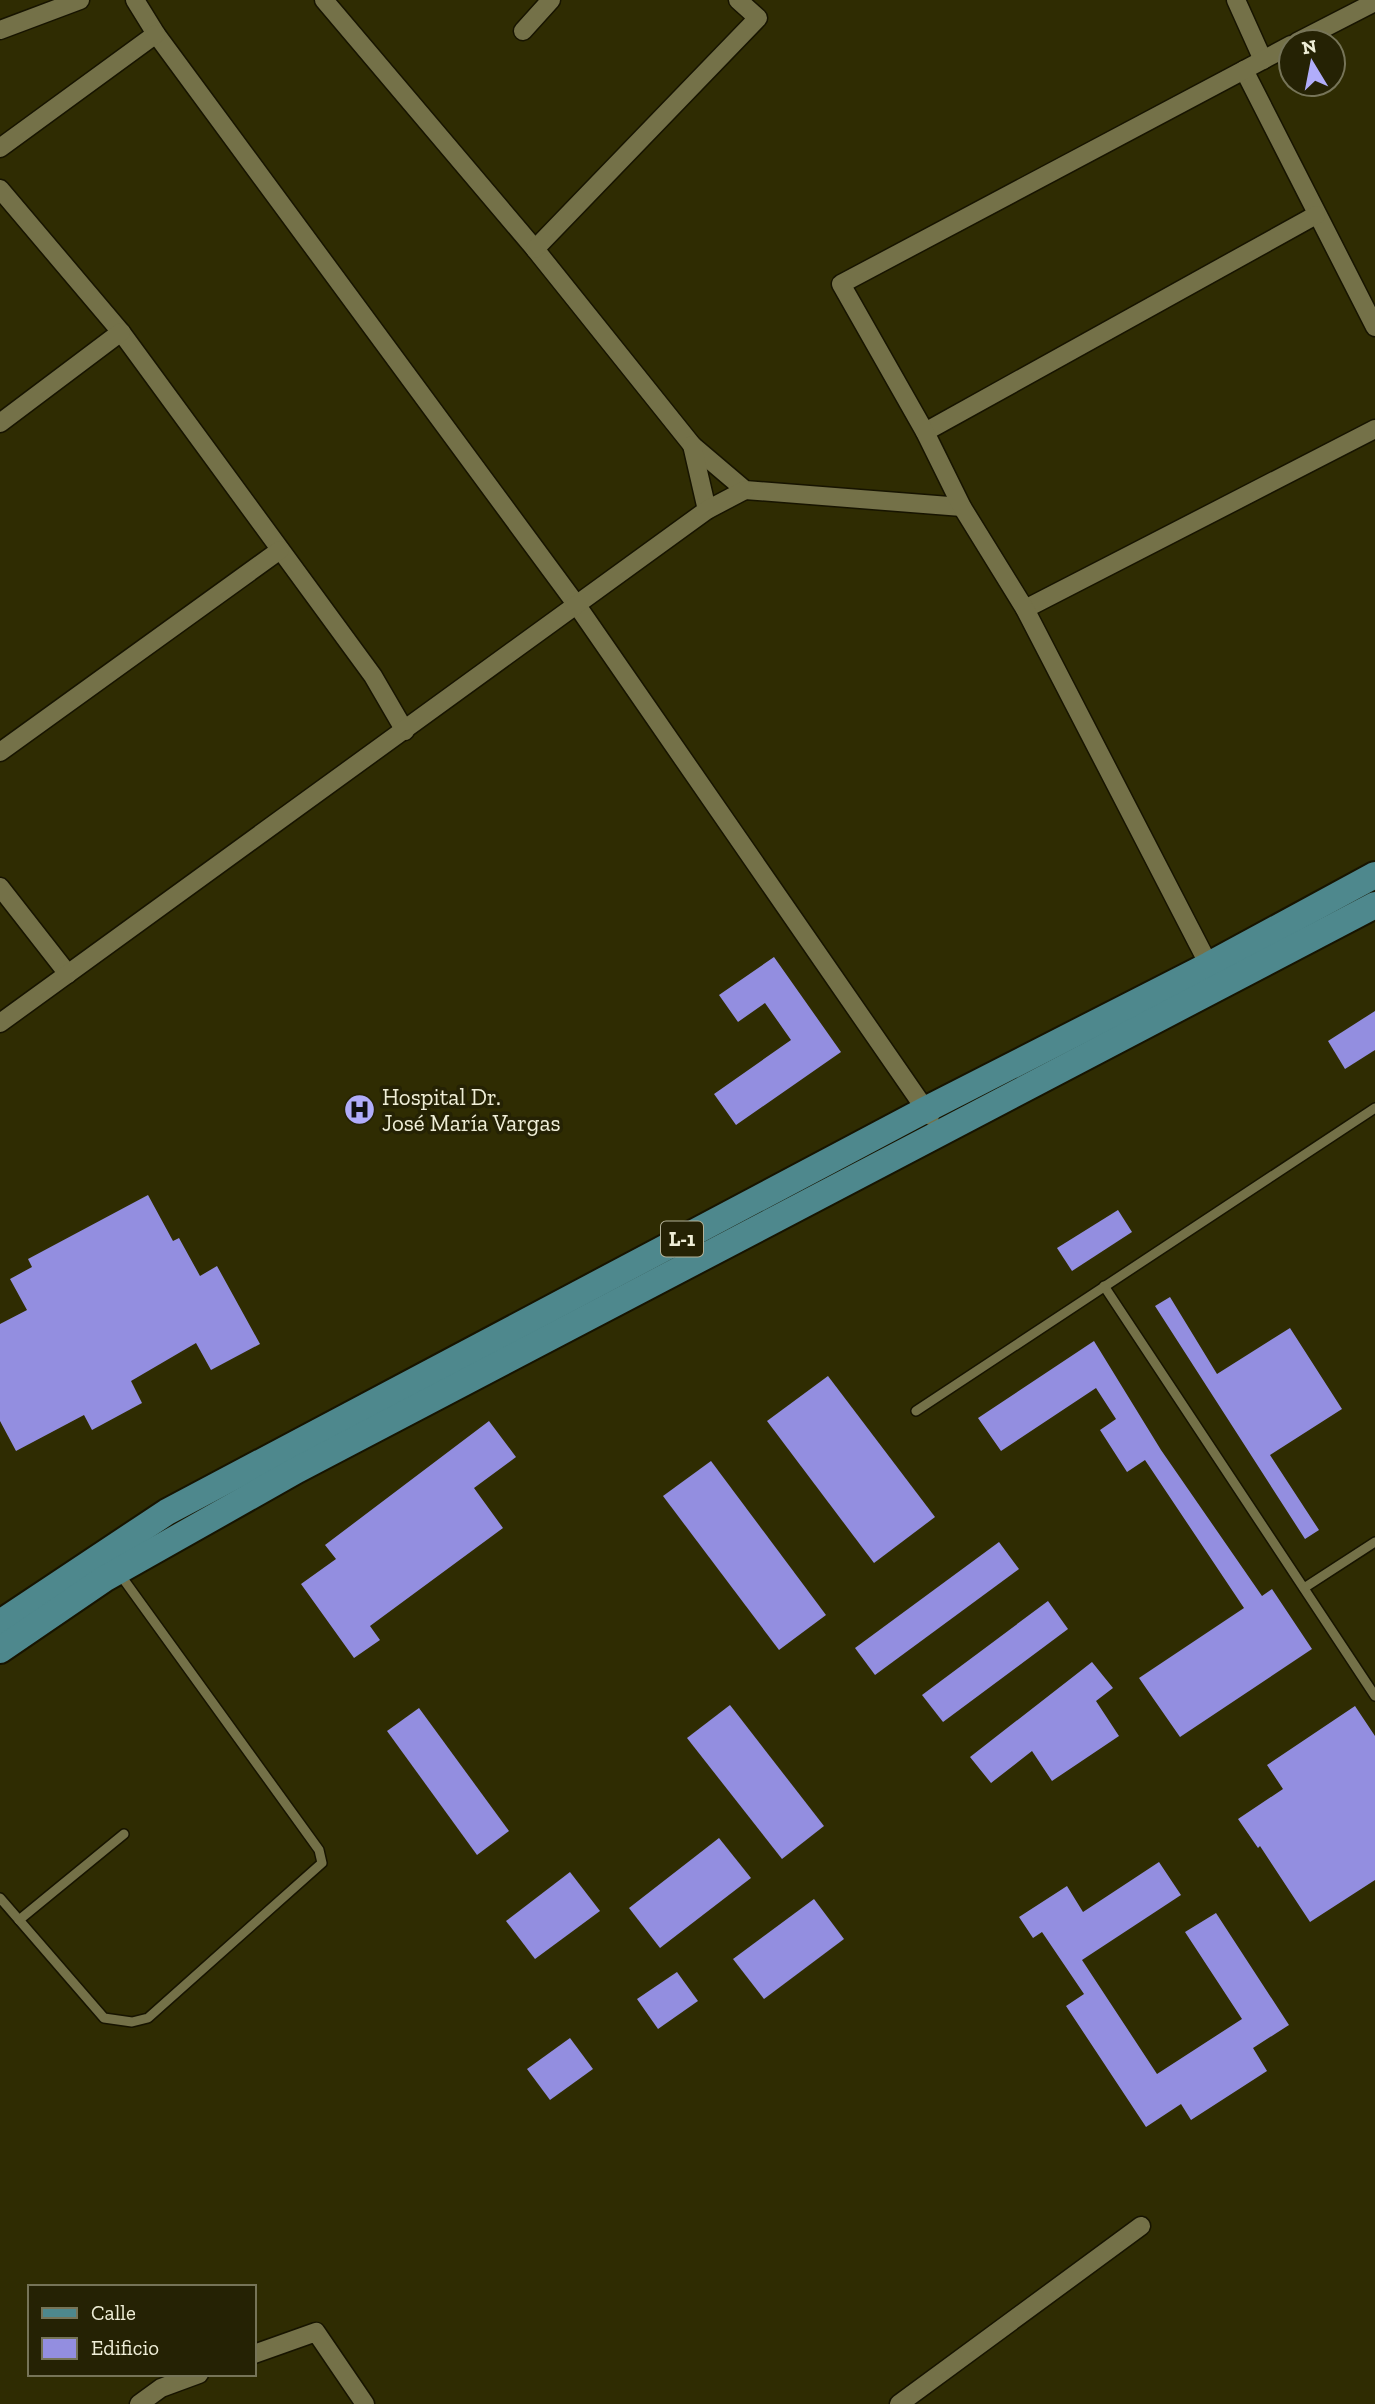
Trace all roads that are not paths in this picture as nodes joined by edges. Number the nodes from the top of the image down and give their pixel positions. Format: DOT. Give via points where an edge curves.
graph roads {
  1 [pos="80,0"];
  2 [pos="135,0"];
  3 [pos="324,0"];
  4 [pos="551,0"];
  5 [pos="738,0"];
  6 [pos="1236,0"];
  7 [pos="1375,2"];
  8 [pos="1324,28"];
  9 [pos="0,30"];
  10 [pos="523,31"];
  11 [pos="156,34"];
  12 [pos="1277,52"];
  13 [pos="1263,60"];
  14 [pos="1244,70"];
  15 [pos="0,148"];
  16 [pos="0,189"];
  17 [pos="1316,215"];
  18 [pos="535,248"];
  19 [pos="1375,327"];
  20 [pos="121,332"];
  21 [pos="0,423"];
  22 [pos="1375,429"];
  23 [pos="925,432"];
  24 [pos="692,446"];
  25 [pos="746,490"];
  26 [pos="962,507"];
  27 [pos="707,510"];
  28 [pos="280,550"];
  29 [pos="576,604"];
  30 [pos="1025,609"];
  31 [pos="405,731"];
  32 [pos="0,752"];
  33 [pos="1375,876"];
  34 [pos="0,887"];
  35 [pos="1375,905"];
  36 [pos="1209,965"];
  37 [pos="68,974"];
  38 [pos="0,1023"];
  39 [pos="1375,1108"];
  40 [pos="925,1110"];
  41 [pos="942,1133"];
  42 [pos="1104,1286"];
  43 [pos="916,1411"];
  44 [pos="1375,1542"];
  45 [pos="118,1571"];
  46 [pos="1304,1588"];
  47 [pos="0,1623"];
  48 [pos="0,1650"];
  49 [pos="1375,1696"];
  50 [pos="124,1834"];
  51 [pos="0,1898"];
  52 [pos="19,1920"];
  53 [pos="1141,2226"];
  54 [pos="256,2353"];
  55 [pos="194,2376"];
  56 [pos="139,2404"];
  57 [pos="365,2404"];
  58 [pos="899,2404"];
  1 -- 9 [label="street"];
  2 -- 11 [label="street"];
  3 -- 18 [label="street"];
  4 -- 10 [label="street"];
  5 -- 18 [label="street" via="758,18"];
  6 -- 13 [label="street"];
  7 -- 8 [label="street"];
  11 -- 15 [label="street"];
  11 -- 29 [label="street"];
  12 -- 13 [label="street"];
  13 -- 14 [label="street"];
  14 -- 17 [label="street"];
  14 -- 23 [label="street" via="841,284"];
  16 -- 20 [label="street"];
  17 -- 19 [label="street"];
  17 -- 23 [label="street"];
  18 -- 24 [label="street"];
  20 -- 21 [label="street"];
  20 -- 28 [label="street"];
  22 -- 30 [label="street"];
  23 -- 26 [label="street"];
  24 -- 25 [label="street"];
  24 -- 27 [label="street"];
  25 -- 26 [label="street"];
  25 -- 27 [label="street"];
  26 -- 30 [label="street"];
  27 -- 29 [label="street"];
  28 -- 31 [label="street" via="373,676"];
  28 -- 32 [label="street"];
  29 -- 31 [label="street"];
  29 -- 40 [label="street"];
  30 -- 36 [label="street"];
  31 -- 37 [label="street"];
  33 -- 36 [label="main road, L-1"];
  34 -- 37 [label="street"];
  35 -- 41 [label="main road, L-1"];
  36 -- 40 [label="main road, L-1"];
  37 -- 38 [label="street"];
  39 -- 42 [label="lane"];
  40 -- 41 [label="street"];
  40 -- 47 [label="main road, L-1" via="167,1512"];
  41 -- 45 [label="main road, L-1" via="298,1470"];
  42 -- 43 [label="lane"];
  42 -- 46 [label="lane"];
  44 -- 46 [label="lane"];
  45 -- 48 [label="main road, L-1"];
  45 -- 52 [label="lane" via="319,1850 322,1863 148,2018 132,2022 104,2018"];
  46 -- 49 [label="lane"];
  50 -- 52 [label="lane"];
  51 -- 52 [label="lane"];
  53 -- 58 [label="street"];
  54 -- 57 [label="street" via="316,2332"];
  55 -- 56 [label="street" via="161,2388"];
}
